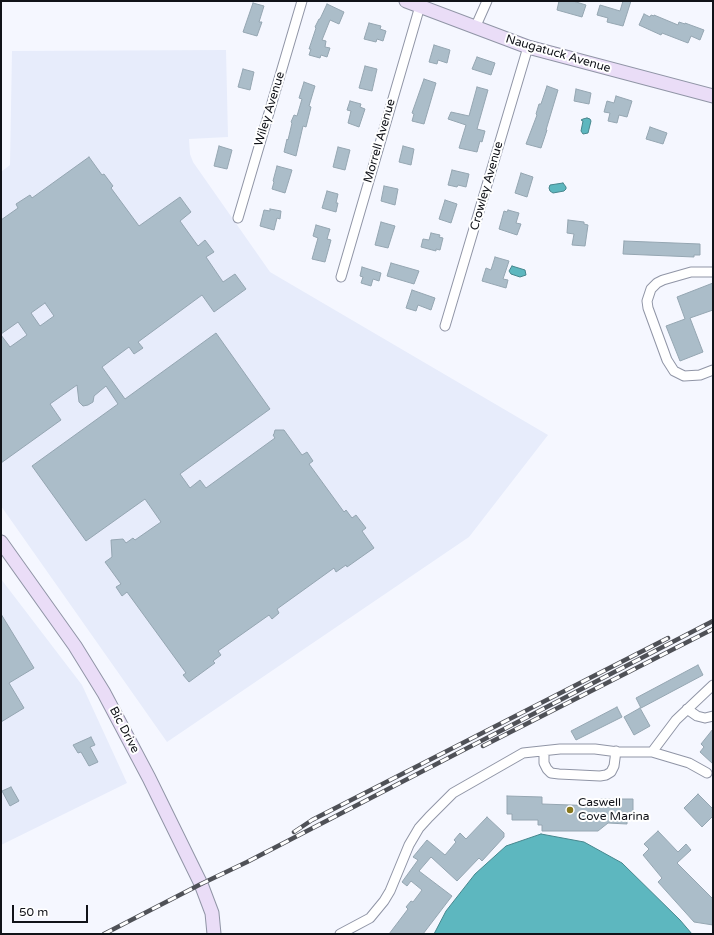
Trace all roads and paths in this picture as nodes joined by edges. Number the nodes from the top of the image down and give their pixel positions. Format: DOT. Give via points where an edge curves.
graph roads {
  1 [pos="302,1"];
  2 [pos="406,1"];
  3 [pos="487,1"];
  4 [pos="420,6"];
  5 [pos="475,28"];
  6 [pos="528,47"];
  7 [pos="713,96"];
  8 [pos="238,218"];
  9 [pos="713,272"];
  10 [pos="340,276"];
  11 [pos="445,326"];
  12 [pos="713,370"];
  13 [pos="1,542"];
  14 [pos="713,685"];
  15 [pos="687,709"];
  16 [pos="713,716"];
  17 [pos="544,751"];
  18 [pos="616,751"];
  19 [pos="652,752"];
  20 [pos="706,774"];
  21 [pos="214,934"];
  22 [pos="340,934"];
  1 -- 8 [label="street, Wiley Avenue"];
  2 -- 4 [label="street, Naugatuck Avenue"];
  3 -- 5 [label="street"];
  4 -- 5 [label="street, Naugatuck Avenue"];
  4 -- 10 [label="street, Morrell Avenue"];
  5 -- 6 [label="street, Naugatuck Avenue"];
  6 -- 7 [label="street, Naugatuck Avenue"];
  6 -- 11 [label="street, Crowley Avenue"];
  9 -- 12 [label="street" via="691,272 663,280 651,290 647,301 667,360 674,371 684,376 700,375"];
  13 -- 21 [label="street, Bic Drive" via="75,646 107,698 201,884 212,913"];
  14 -- 15 [label="street"];
  15 -- 16 [label="street" via="697,716"];
  15 -- 19 [label="street"];
  17 -- 18 [label="street"];
  17 -- 18 [label="street" via="544,763 551,773 600,776 611,772"];
  17 -- 22 [label="street" via="523,753 453,793 419,828 384,901 370,918"];
  18 -- 19 [label="street"];
  19 -- 20 [label="street" via="689,763"];
}
